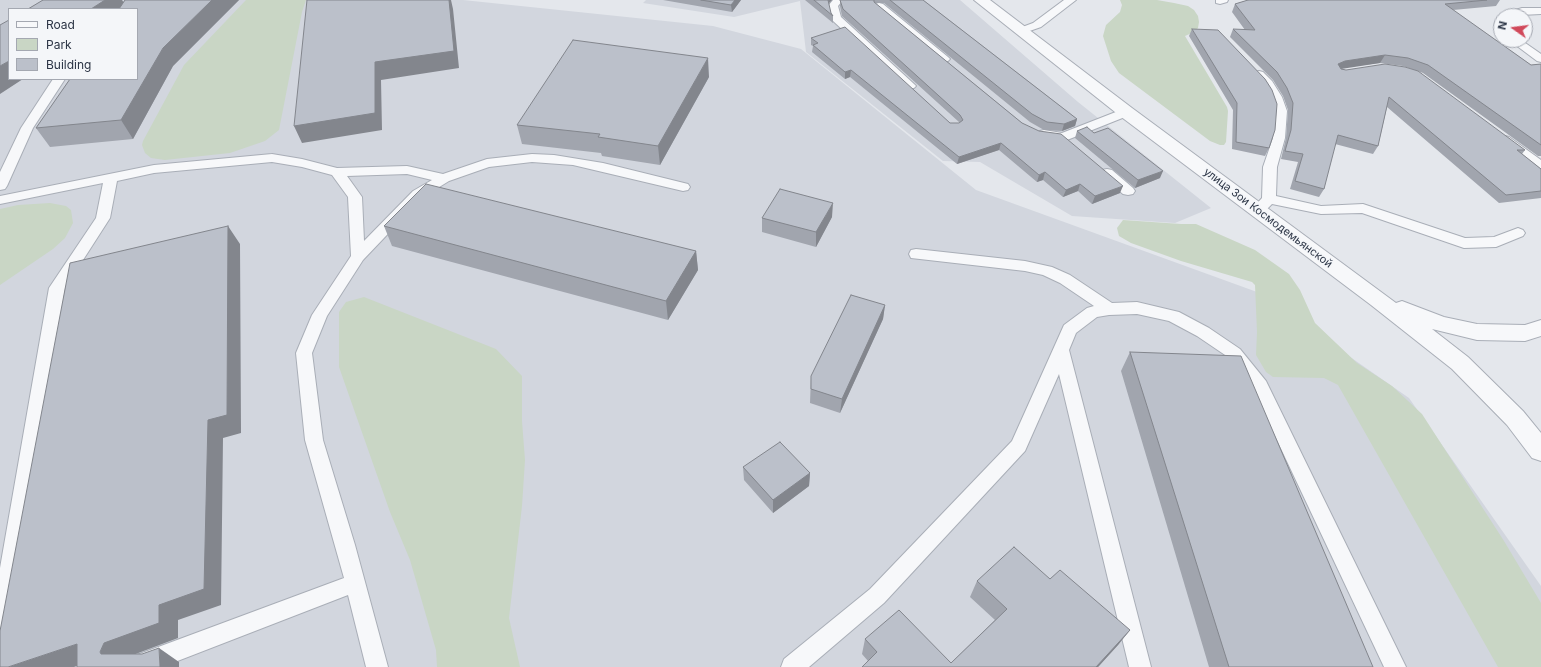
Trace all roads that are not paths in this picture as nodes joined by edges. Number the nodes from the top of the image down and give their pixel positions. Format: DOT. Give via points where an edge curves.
graph roads {
  1 [pos="838,0"];
  2 [pos="981,0"];
  3 [pos="1071,0"];
  4 [pos="879,6"];
  5 [pos="1021,31"];
  6 [pos="1525,48"];
  7 [pos="1541,59"];
  8 [pos="952,66"];
  9 [pos="1252,67"];
  10 [pos="58,80"];
  11 [pos="918,94"];
  12 [pos="1126,112"];
  13 [pos="1036,131"];
  14 [pos="1493,132"];
  15 [pos="1063,137"];
  16 [pos="1075,147"];
  17 [pos="1541,166"];
  18 [pos="1099,167"];
  19 [pos="337,172"];
  20 [pos="111,177"];
  21 [pos="444,178"];
  22 [pos="0,186"];
  23 [pos="683,187"];
  24 [pos="1128,192"];
  25 [pos="0,200"];
  26 [pos="1263,205"];
  27 [pos="1518,233"];
  28 [pos="916,254"];
  29 [pos="358,256"];
  30 [pos="1378,300"];
  31 [pos="1109,309"];
  32 [pos="1541,328"];
  33 [pos="1061,350"];
  34 [pos="1541,451"];
  35 [pos="355,583"];
  36 [pos="0,627"];
  37 [pos="134,667"];
  38 [pos="377,667"];
  39 [pos="792,667"];
  40 [pos="1140,667"];
  41 [pos="1395,667"];
  1 -- 11 [label="lane" via="833,6 836,18"];
  2 -- 5 [label="street, улица Зои Космодемьянской"];
  3 -- 5 [label="lane" via="1037,24"];
  4 -- 8 [label="lane"];
  5 -- 12 [label="street, улица Зои Космодемьянской"];
  6 -- 7 [label="lane"];
  9 -- 26 [label="lane" via="1268,83 1281,111 1279,138 1270,167"];
  10 -- 22 [label="lane" via="27,128"];
  12 -- 15 [label="lane"];
  12 -- 26 [label="street, улица Зои Космодемьянской"];
  13 -- 15 [label="lane"];
  14 -- 17 [label="lane"];
  15 -- 16 [label="lane"];
  18 -- 24 [label="lane"];
  19 -- 20 [label="lane" via="302,162 272,158 154,169"];
  19 -- 21 [label="lane" via="407,170"];
  19 -- 29 [label="lane" via="355,197"];
  20 -- 25 [label="lane"];
  20 -- 36 [label="lane" via="103,218 57,288"];
  21 -- 23 [label="lane" via="487,163 532,158 603,167"];
  21 -- 29 [label="lane" via="418,194"];
  26 -- 27 [label="lane" via="1321,210 1363,208 1464,243 1496,242"];
  26 -- 30 [label="street, улица Зои Космодемьянской"];
  28 -- 31 [label="lane" via="1025,266 1047,271 1065,279"];
  29 -- 35 [label="lane" via="320,315 304,354 314,440"];
  30 -- 32 [label="street" via="1440,324 1477,332 1525,333"];
  30 -- 34 [label="street, улица Зои Космодемьянской" via="1460,364 1515,418"];
  31 -- 33 [label="lane" via="1094,312 1070,329"];
  31 -- 41 [label="lane" via="1137,308 1173,316 1234,353 1258,381"];
  33 -- 39 [label="lane" via="1019,446 878,596"];
  33 -- 40 [label="lane"];
  35 -- 37 [label="lane"];
  35 -- 38 [label="lane"];
}
